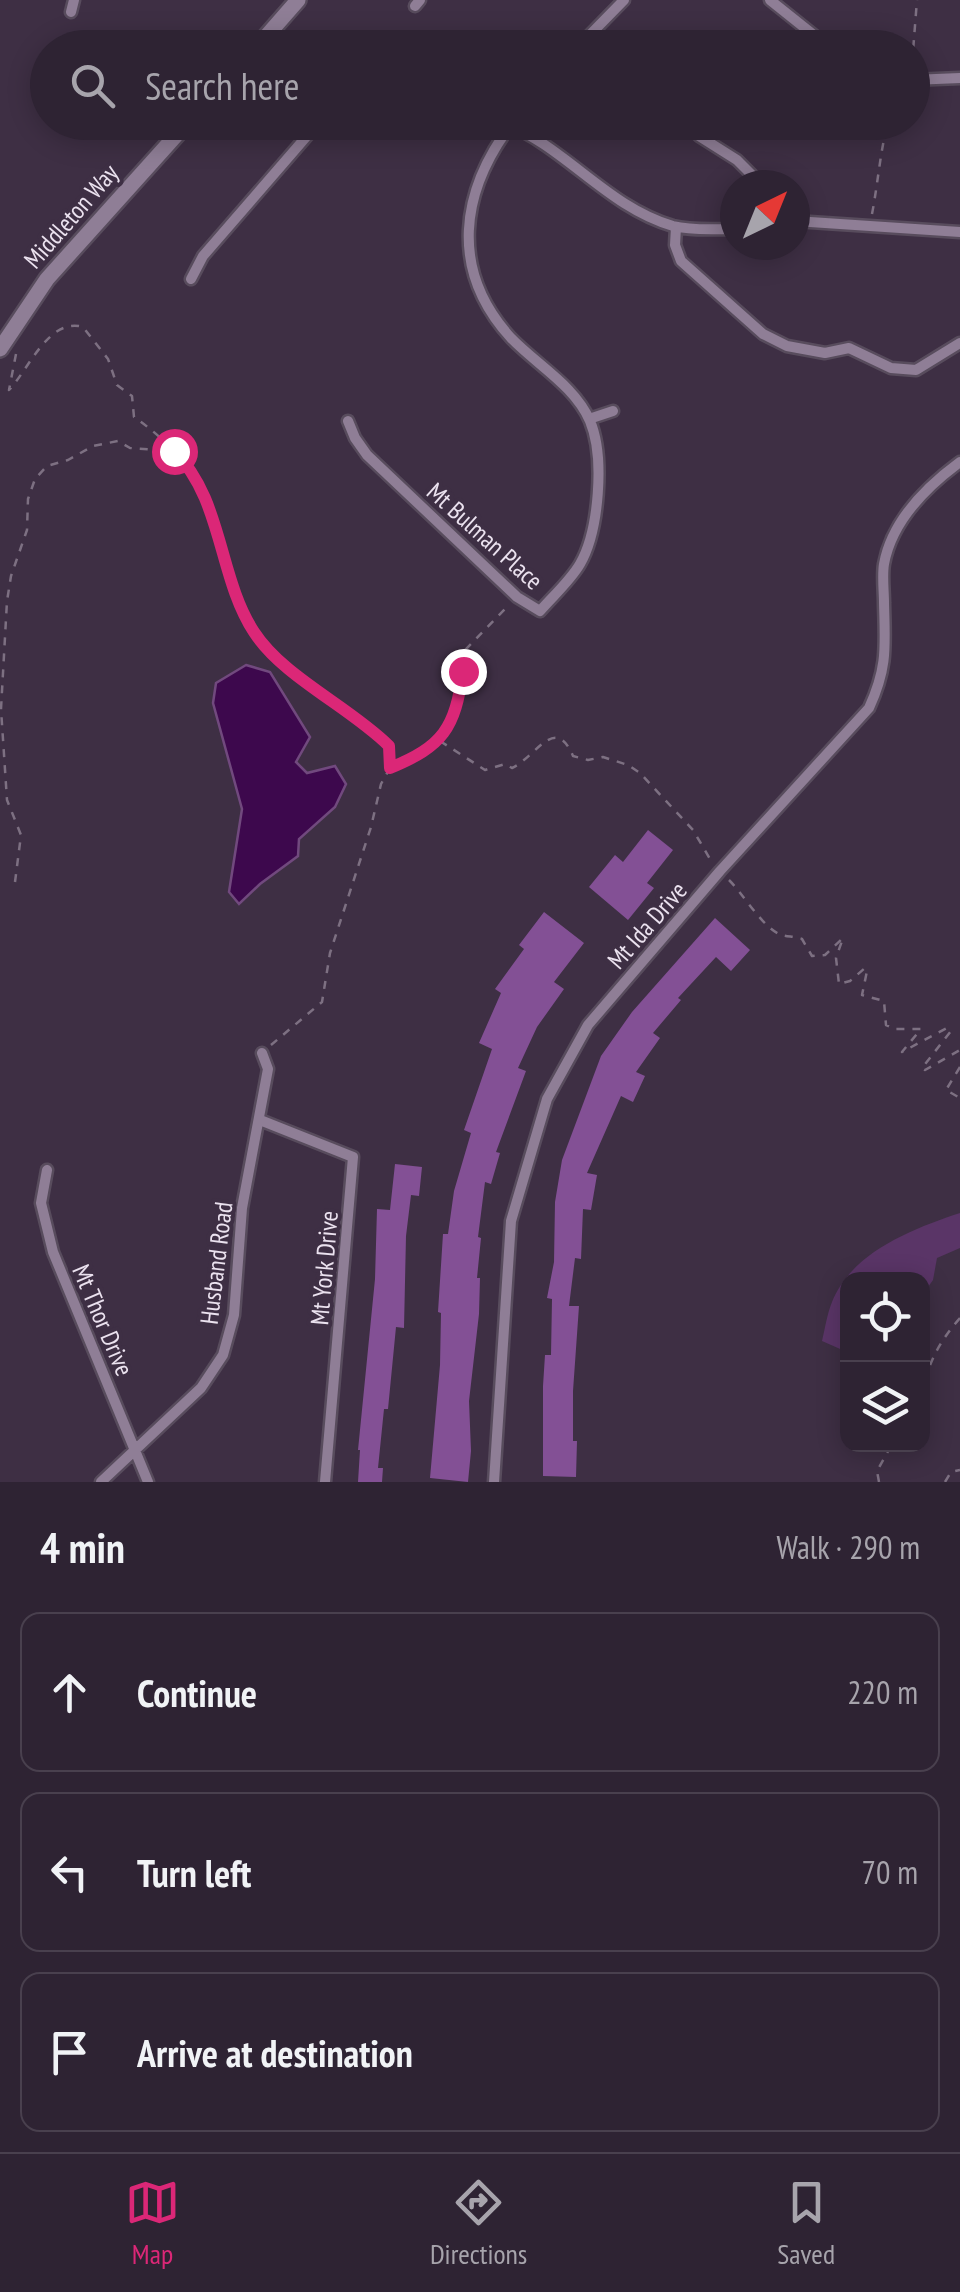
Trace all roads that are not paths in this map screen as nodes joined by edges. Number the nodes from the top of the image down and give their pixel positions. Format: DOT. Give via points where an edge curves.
graph roads {
  1 [pos="298,0"];
  2 [pos="624,0"];
  3 [pos="770,0"];
  4 [pos="272,30"];
  5 [pos="595,30"];
  6 [pos="808,30"];
  7 [pos="960,78"];
  8 [pos="930,79"];
  9 [pos="172,140"];
  10 [pos="304,140"];
  11 [pos="498,140"];
  12 [pos="535,140"];
  13 [pos="704,140"];
  14 [pos="747,170"];
  15 [pos="810,222"];
  16 [pos="676,227"];
  17 [pos="720,228"];
  18 [pos="960,232"];
  19 [pos="191,278"];
  20 [pos="960,343"];
  21 [pos="2,344"];
  22 [pos="613,412"];
  23 [pos="590,419"];
  24 [pos="348,420"];
  25 [pos="960,462"];
  26 [pos="262,1053"];
  27 [pos="260,1120"];
  28 [pos="47,1170"];
  29 [pos="135,1448"];
  30 [pos="101,1482"];
  31 [pos="148,1482"];
  32 [pos="325,1482"];
  33 [pos="494,1482"];
  1 -- 4 [label="street"];
  2 -- 5 [label="street"];
  3 -- 6 [label="street"];
  7 -- 8 [label="street"];
  9 -- 21 [label="street, Middleton Way" via="48,279"];
  10 -- 19 [label="street"];
  11 -- 23 [label="street" via="474,191 468,253 486,304"];
  12 -- 16 [label="street" via="628,207"];
  13 -- 14 [label="street"];
  15 -- 18 [label="street"];
  16 -- 17 [label="street"];
  16 -- 20 [label="street" via="681,261 763,334 787,346 825,354 849,348 891,368 916,370"];
  22 -- 23 [label="street"];
  23 -- 24 [label="street, Mt Bulman Place" via="598,490 593,529 580,565 540,612 367,455"];
  25 -- 33 [label="street, Mt Ida Drive" via="929,485 895,530 883,566 886,656 869,708 588,1025 547,1100 512,1221"];
  26 -- 27 [label="street, Husband Road" via="268,1069"];
  27 -- 29 [label="street, Husband Road" via="242,1208 234,1316 222,1355 201,1388"];
  27 -- 32 [label="street, Mt York Drive" via="353,1157"];
  28 -- 29 [label="street, Mt Thor Drive" via="41,1203 53,1252"];
  29 -- 30 [label="street, Husband Road"];
  29 -- 31 [label="street, Mt Thor Drive"];
}
